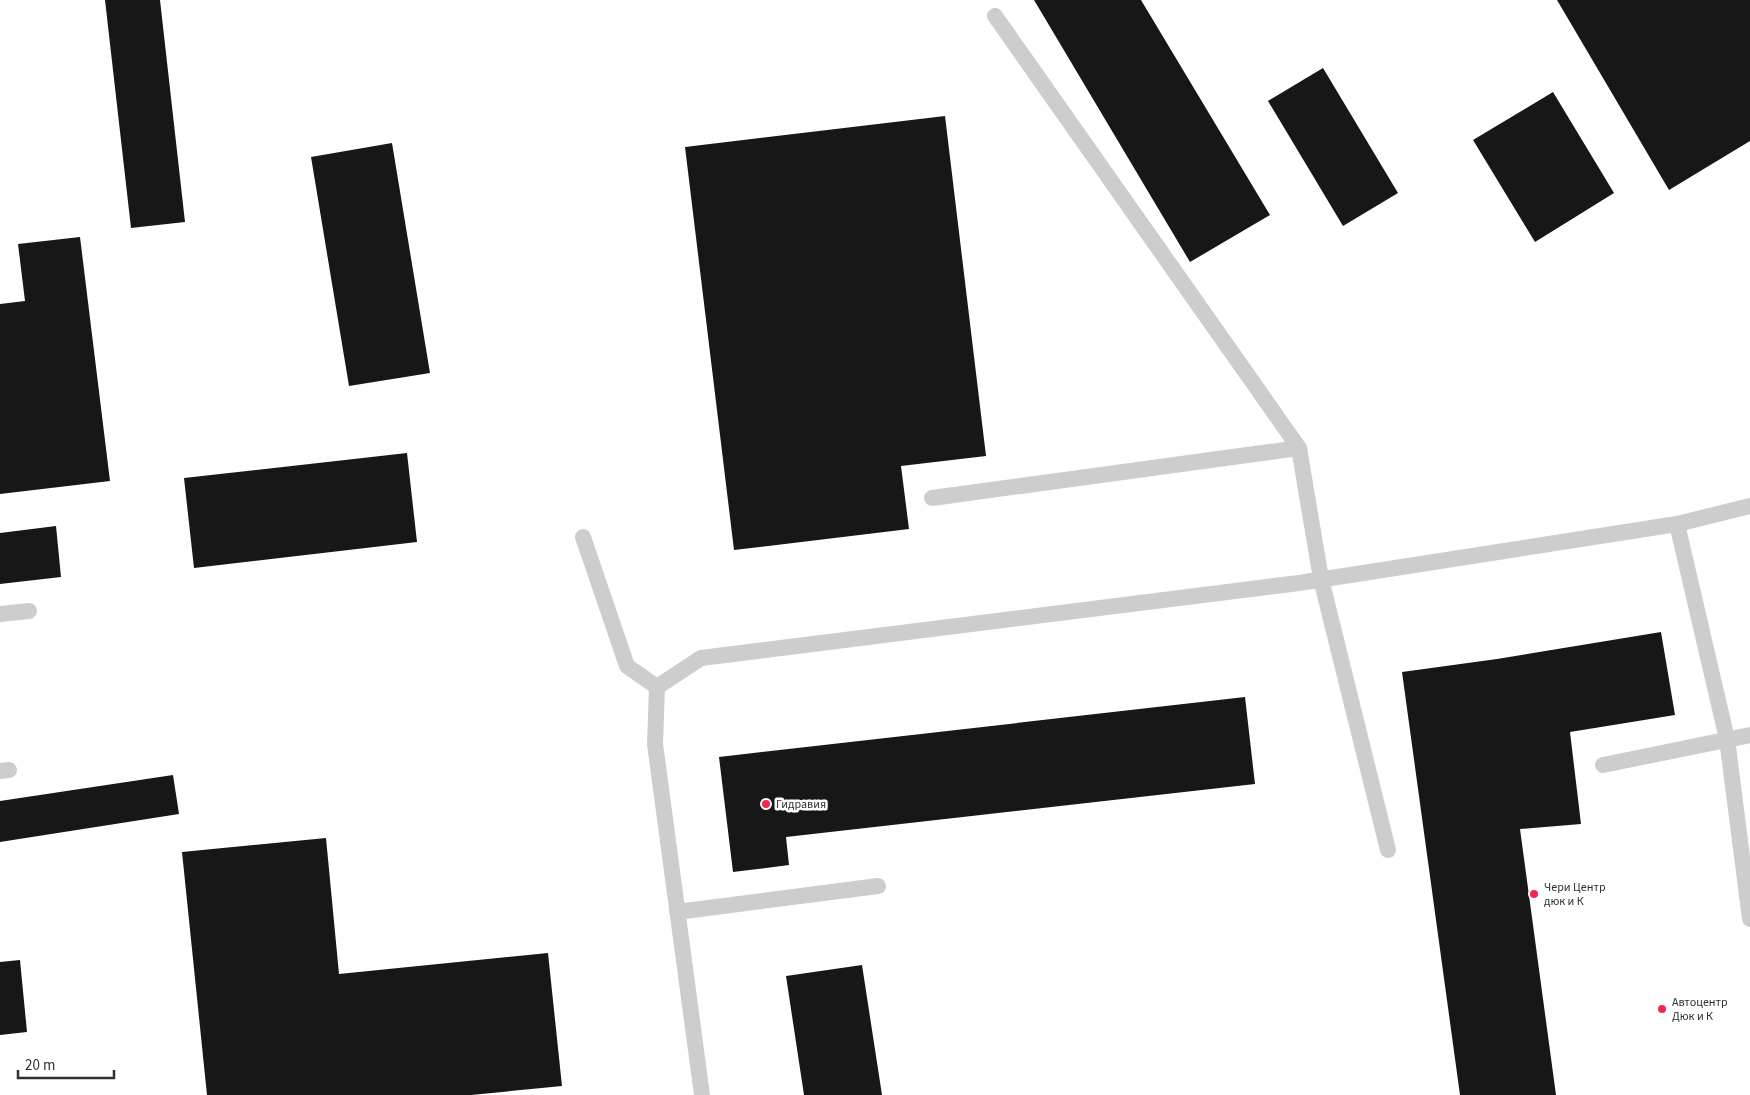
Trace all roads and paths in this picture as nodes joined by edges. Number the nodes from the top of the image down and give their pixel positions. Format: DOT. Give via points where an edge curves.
graph roads {
  1 [pos="995,16"];
  2 [pos="1300,448"];
  3 [pos="932,498"];
  4 [pos="1750,506"];
  5 [pos="1678,524"];
  6 [pos="583,537"];
  7 [pos="1321,579"];
  8 [pos="29,612"];
  9 [pos="0,614"];
  10 [pos="657,687"];
  11 [pos="1750,735"];
  12 [pos="1728,739"];
  13 [pos="1603,765"];
  14 [pos="1388,850"];
  15 [pos="878,886"];
  16 [pos="677,912"];
  17 [pos="1750,919"];
  18 [pos="702,1095"];
  1 -- 2 [label="lane"];
  2 -- 3 [label="lane"];
  2 -- 7 [label="lane"];
  4 -- 5 [label="lane"];
  5 -- 7 [label="lane"];
  5 -- 12 [label="lane"];
  6 -- 10 [label="lane" via="627,666"];
  7 -- 10 [label="lane" via="701,658"];
  7 -- 14 [label="lane"];
  8 -- 9 [label="lane"];
  10 -- 16 [label="lane" via="654,744"];
  11 -- 12 [label="lane"];
  12 -- 13 [label="lane"];
  12 -- 17 [label="lane"];
  15 -- 16 [label="lane"];
  16 -- 18 [label="lane"];
}
